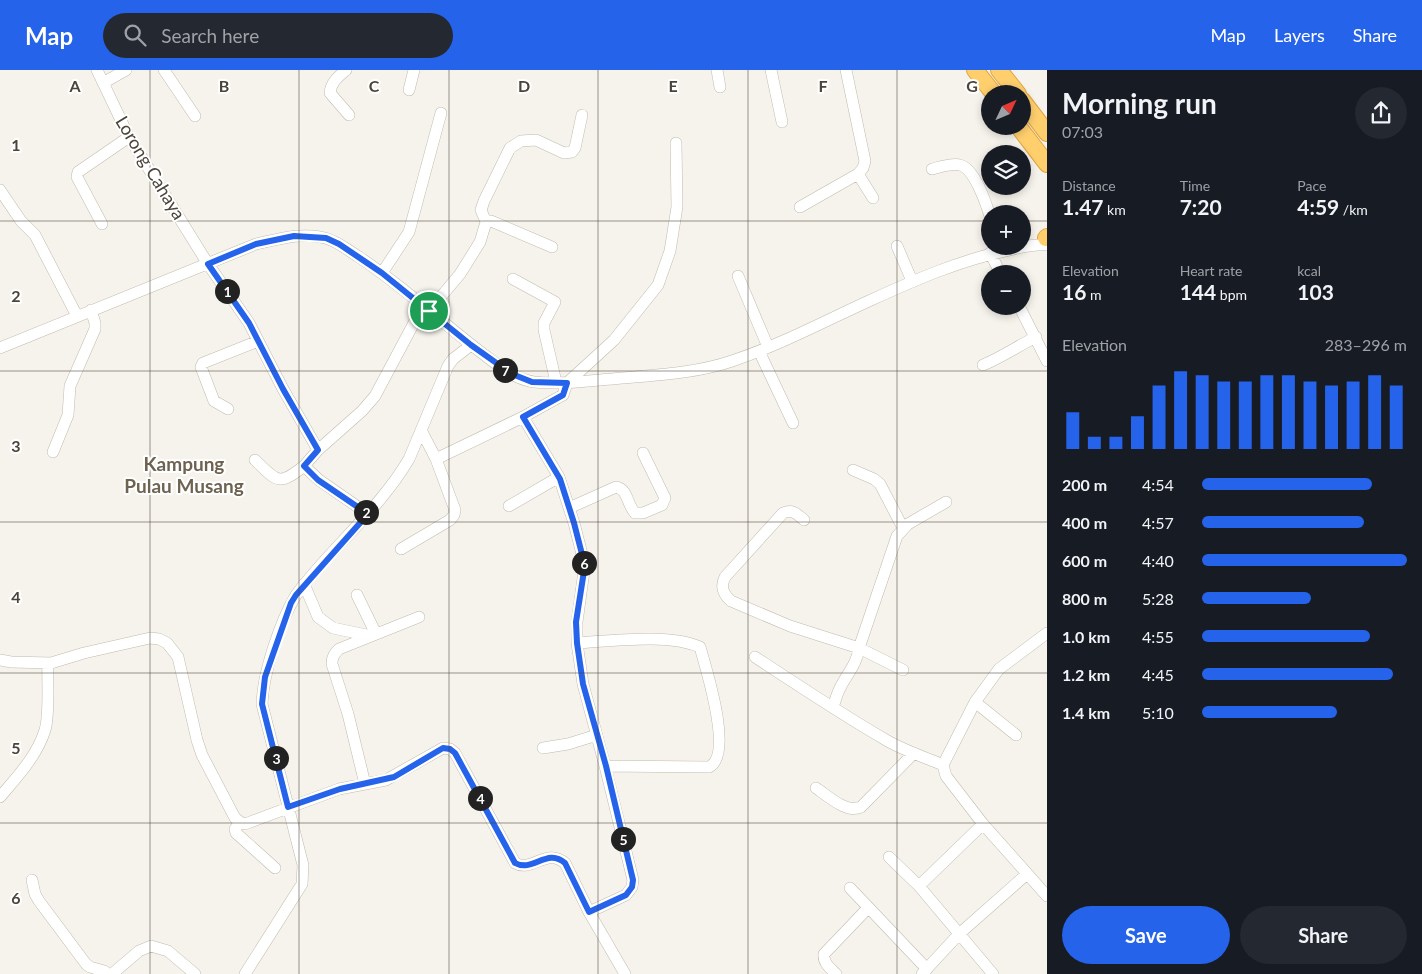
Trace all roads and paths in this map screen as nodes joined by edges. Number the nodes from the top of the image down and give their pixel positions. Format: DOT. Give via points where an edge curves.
graph roads {
  1 [pos="97,70"];
  2 [pos="126,70"];
  3 [pos="164,70"];
  4 [pos="346,70"];
  5 [pos="414,70"];
  6 [pos="717,70"];
  7 [pos="771,70"];
  8 [pos="846,70"];
  9 [pos="975,70"];
  10 [pos="1000,70"];
  11 [pos="103,83"];
  12 [pos="987,85"];
  13 [pos="1011,85"];
  14 [pos="720,87"];
  15 [pos="409,90"];
  16 [pos="1031,112"];
  17 [pos="441,114"];
  18 [pos="349,115"];
  19 [pos="582,115"];
  20 [pos="195,116"];
  21 [pos="782,122"];
  22 [pos="1047,133"];
  23 [pos="1025,135"];
  24 [pos="128,137"];
  25 [pos="676,143"];
  26 [pos="1047,164"];
  27 [pos="932,169"];
  28 [pos="858,174"];
  29 [pos="0,190"];
  30 [pos="873,198"];
  31 [pos="987,205"];
  32 [pos="800,207"];
  33 [pos="486,222"];
  34 [pos="102,224"];
  35 [pos="1044,240"];
  36 [pos="1031,243"];
  37 [pos="897,246"];
  38 [pos="552,248"];
  39 [pos="982,255"];
  40 [pos="208,264"];
  41 [pos="382,273"];
  42 [pos="738,276"];
  43 [pos="513,278"];
  44 [pos="912,281"];
  45 [pos="426,309"];
  46 [pos="91,310"];
  47 [pos="1024,315"];
  48 [pos="76,316"];
  49 [pos="1036,337"];
  50 [pos="258,341"];
  51 [pos="471,345"];
  52 [pos="0,348"];
  53 [pos="763,349"];
  54 [pos="1047,360"];
  55 [pos="983,365"];
  56 [pos="561,383"];
  57 [pos="228,409"];
  58 [pos="523,417"];
  59 [pos="793,423"];
  60 [pos="421,430"];
  61 [pos="318,450"];
  62 [pos="53,452"];
  63 [pos="643,453"];
  64 [pos="436,459"];
  65 [pos="255,460"];
  66 [pos="304,466"];
  67 [pos="853,470"];
  68 [pos="559,477"];
  69 [pos="946,502"];
  70 [pos="509,506"];
  71 [pos="569,508"];
  72 [pos="368,514"];
  73 [pos="804,520"];
  74 [pos="904,528"];
  75 [pos="401,549"];
  76 [pos="304,584"];
  77 [pos="357,595"];
  78 [pos="419,617"];
  79 [pos="373,635"];
  80 [pos="1045,638"];
  81 [pos="577,643"];
  82 [pos="859,648"];
  83 [pos="755,657"];
  84 [pos="0,660"];
  85 [pos="48,663"];
  86 [pos="903,670"];
  87 [pos="975,702"];
  88 [pos="833,707"];
  89 [pos="597,735"];
  90 [pos="1016,735"];
  91 [pos="543,748"];
  92 [pos="914,753"];
  93 [pos="942,765"];
  94 [pos="606,766"];
  95 [pos="365,784"];
  96 [pos="816,788"];
  97 [pos="0,798"];
  98 [pos="284,809"];
  99 [pos="240,822"];
  100 [pos="983,824"];
  101 [pos="889,857"];
  102 [pos="275,868"];
  103 [pos="1027,874"];
  104 [pos="32,880"];
  105 [pos="919,886"];
  106 [pos="850,888"];
  107 [pos="1047,896"];
  108 [pos="868,908"];
  109 [pos="589,912"];
  110 [pos="960,934"];
  111 [pos="925,971"];
  112 [pos="108,974"];
  113 [pos="112,974"];
  114 [pos="195,974"];
  115 [pos="244,974"];
  116 [pos="625,974"];
  117 [pos="836,974"];
  118 [pos="993,974"];
  1 -- 11 [label="street, Lorong Cahaya"];
  2 -- 11 [label="street"];
  3 -- 20 [label="street"];
  4 -- 18 [label="street" via="331,86 330,93"];
  5 -- 15 [label="street"];
  6 -- 14 [label="street"];
  7 -- 21 [label="street"];
  8 -- 28 [label="street" via="864,161"];
  9 -- 12 [label="highway"];
  10 -- 13 [label="highway"];
  11 -- 24 [label="street, Lorong Cahaya"];
  16 -- 22 [label="highway"];
  17 -- 41 [label="street" via="409,232"];
  19 -- 33 [label="street" via="572,152 564,153 536,140 521,141 510,148 481,210"];
  23 -- 26 [label="highway"];
  24 -- 34 [label="street" via="78,172 77,177"];
  24 -- 40 [label="street, Lorong Cahaya"];
  25 -- 56 [label="street" via="678,207 670,251 658,285 614,340"];
  27 -- 31 [label="street" via="962,165 984,195"];
  28 -- 30 [label="street"];
  28 -- 32 [label="street"];
  29 -- 48 [label="street" via="35,235"];
  33 -- 38 [label="street" via="491,221"];
  33 -- 45 [label="street" via="480,242 460,274"];
  35 -- 36 [label="street"];
  37 -- 44 [label="street"];
  39 -- 44 [label="street"];
  40 -- 41 [label="street" via="256,244 294,236 312,236 339,244"];
  40 -- 46 [label="street"];
  40 -- 50 [label="street, Lorong Cahaya"];
  41 -- 45 [label="street"];
  42 -- 53 [label="street"];
  43 -- 56 [label="street" via="555,302 544,323 544,330"];
  44 -- 53 [label="street"];
  45 -- 51 [label="street"];
  45 -- 61 [label="street" via="375,396"];
  46 -- 48 [label="street"];
  46 -- 62 [label="street" via="95,329 70,386 68,415"];
  47 -- 49 [label="street"];
  48 -- 52 [label="street"];
  49 -- 54 [label="street"];
  49 -- 55 [label="street"];
  50 -- 57 [label="street" via="201,366 214,401"];
  50 -- 61 [label="street, Lorong Cahaya"];
  51 -- 56 [label="street" via="512,374 532,382"];
  51 -- 60 [label="street" via="448,366"];
  53 -- 56 [label="street" via="700,369"];
  53 -- 59 [label="street"];
  56 -- 58 [label="street" via="563,395"];
  58 -- 64 [label="street"];
  58 -- 68 [label="street"];
  60 -- 64 [label="street"];
  60 -- 72 [label="street" via="402,471"];
  61 -- 66 [label="street"];
  63 -- 71 [label="street" via="665,498 662,505 643,514 635,513 623,491 616,487"];
  64 -- 75 [label="street" via="455,510 454,516"];
  65 -- 66 [label="street" via="279,480 290,477"];
  66 -- 72 [label="street" via="318,480"];
  67 -- 74 [label="street" via="880,484"];
  68 -- 70 [label="street"];
  68 -- 71 [label="street"];
  69 -- 74 [label="street"];
  71 -- 81 [label="street" via="584,562 576,622"];
  72 -- 76 [label="street"];
  73 -- 82 [label="street" via="797,513 783,513 725,577 723,590 731,602 790,626"];
  74 -- 82 [label="street" via="897,536"];
  76 -- 79 [label="street" via="318,617 333,628"];
  76 -- 98 [label="street" via="291,603 262,690 262,704"];
  77 -- 79 [label="street"];
  78 -- 79 [label="street"];
  79 -- 95 [label="street" via="339,649 332,658"];
  80 -- 87 [label="street" via="999,669"];
  81 -- 89 [label="street" via="585,694"];
  81 -- 94 [label="street" via="664,639 700,647 716,706 719,744 714,764 708,767"];
  82 -- 86 [label="street"];
  82 -- 88 [label="street"];
  83 -- 88 [label="street"];
  84 -- 85 [label="street"];
  85 -- 97 [label="street" via="46,728 29,762"];
  85 -- 99 [label="street" via="150,638 167,643 181,665 202,755"];
  87 -- 90 [label="street"];
  87 -- 93 [label="street"];
  88 -- 92 [label="street" via="885,740"];
  89 -- 91 [label="street"];
  89 -- 94 [label="street"];
  92 -- 93 [label="street"];
  92 -- 96 [label="street" via="856,809 849,809"];
  93 -- 100 [label="street" via="946,776"];
  94 -- 109 [label="street" via="633,880 626,895"];
  95 -- 98 [label="street" via="340,789"];
  95 -- 109 [label="street" via="394,777 443,748 450,749 515,863 524,866 548,857 560,858"];
  98 -- 99 [label="street" via="250,823"];
  98 -- 115 [label="street" via="303,865 302,884"];
  99 -- 102 [label="street" via="236,833"];
  100 -- 103 [label="street"];
  100 -- 105 [label="street"];
  101 -- 105 [label="street"];
  103 -- 107 [label="street"];
  103 -- 110 [label="street"];
  104 -- 112 [label="street" via="39,901 81,958 90,967"];
  105 -- 110 [label="street"];
  106 -- 108 [label="street"];
  108 -- 111 [label="street"];
  108 -- 117 [label="street" via="824,954 825,964"];
  109 -- 116 [label="street"];
  110 -- 111 [label="street"];
  110 -- 118 [label="street"];
  113 -- 114 [label="street" via="139,951 151,946 168,951"];
}
